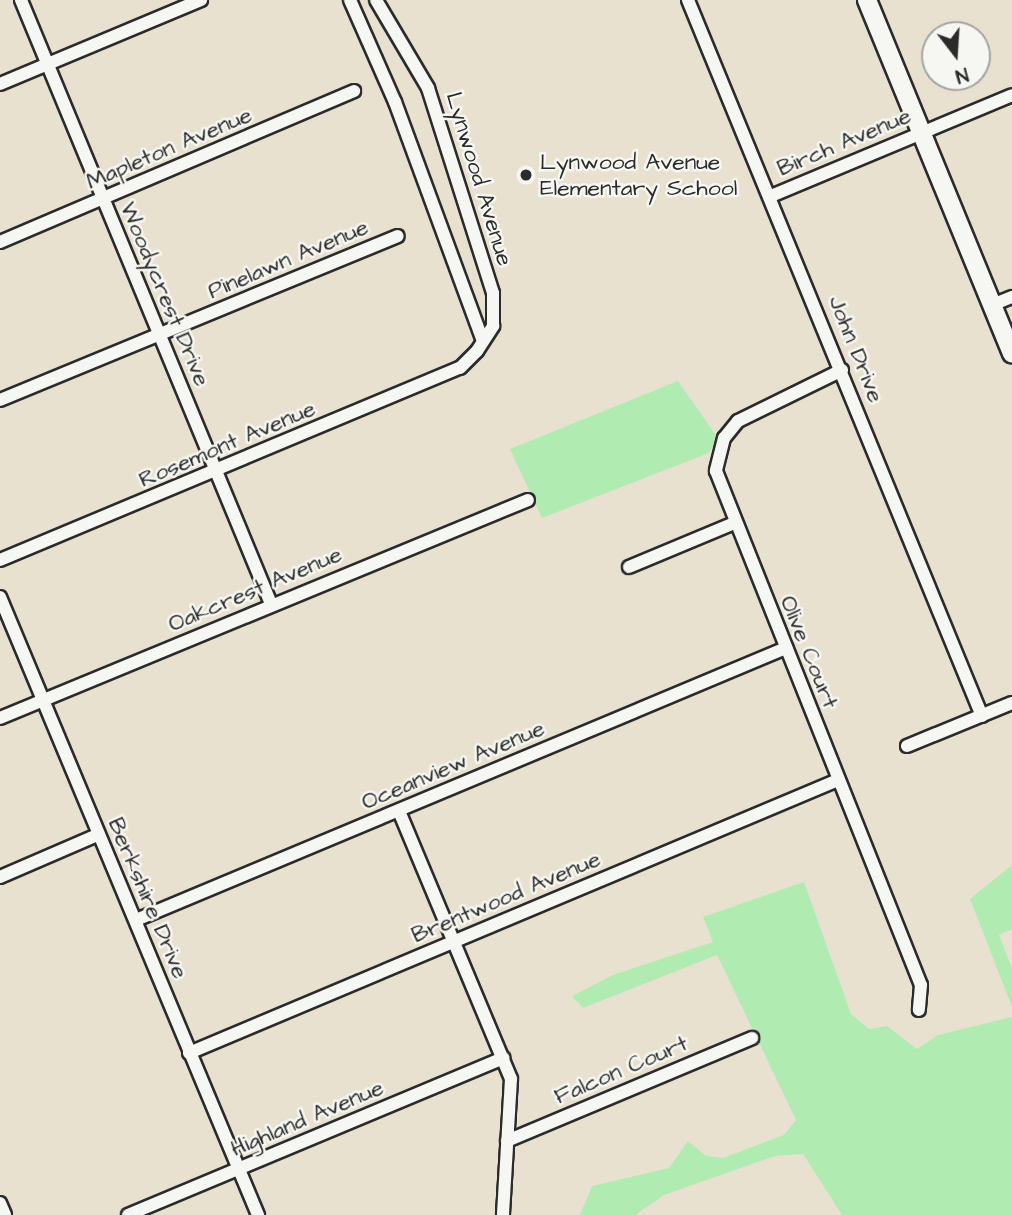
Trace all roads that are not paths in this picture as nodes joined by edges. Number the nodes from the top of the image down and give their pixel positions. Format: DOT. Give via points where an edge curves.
graph roads {
  1 [pos="21,0"];
  2 [pos="201,0"];
  3 [pos="350,0"];
  4 [pos="376,0"];
  5 [pos="688,0"];
  6 [pos="867,0"];
  7 [pos="48,64"];
  8 [pos="0,84"];
  9 [pos="354,91"];
  10 [pos="1012,95"];
  11 [pos="919,133"];
  12 [pos="771,196"];
  13 [pos="103,199"];
  14 [pos="397,236"];
  15 [pos="0,242"];
  16 [pos="1012,297"];
  17 [pos="992,305"];
  18 [pos="161,335"];
  19 [pos="482,339"];
  20 [pos="1012,353"];
  21 [pos="468,362"];
  22 [pos="842,370"];
  23 [pos="0,400"];
  24 [pos="216,472"];
  25 [pos="528,500"];
  26 [pos="734,523"];
  27 [pos="0,560"];
  28 [pos="629,566"];
  29 [pos="0,597"];
  30 [pos="271,604"];
  31 [pos="786,648"];
  32 [pos="43,700"];
  33 [pos="1012,703"];
  34 [pos="982,716"];
  35 [pos="0,718"];
  36 [pos="907,746"];
  37 [pos="838,780"];
  38 [pos="399,811"];
  39 [pos="97,835"];
  40 [pos="0,877"];
  41 [pos="136,920"];
  42 [pos="455,942"];
  43 [pos="919,1010"];
  44 [pos="752,1038"];
  45 [pos="189,1053"];
  46 [pos="503,1058"];
  47 [pos="507,1141"];
  48 [pos="239,1170"];
  49 [pos="0,1203"];
  50 [pos="5,1215"];
  51 [pos="128,1215"];
  52 [pos="258,1215"];
  53 [pos="503,1215"];
  1 -- 7 [label="street, Woodycrest Drive"];
  2 -- 7 [label="street"];
  3 -- 19 [label="street, Lynwood Avenue" via="395,102"];
  4 -- 19 [label="street, Lynwood Avenue" via="428,88 453,154 493,293 493,326"];
  5 -- 12 [label="street, John Drive"];
  6 -- 11 [label="street"];
  7 -- 8 [label="street"];
  7 -- 13 [label="street, Woodycrest Drive"];
  9 -- 13 [label="street, Mapleton Avenue"];
  10 -- 11 [label="street, Birch Avenue"];
  11 -- 12 [label="street, Birch Avenue"];
  11 -- 17 [label="street"];
  12 -- 22 [label="street, John Drive"];
  13 -- 15 [label="street, Mapleton Avenue"];
  13 -- 18 [label="street, Woodycrest Drive"];
  14 -- 18 [label="street, Pinelawn Avenue"];
  16 -- 17 [label="street"];
  17 -- 20 [label="street"];
  18 -- 23 [label="street, Pinelawn Avenue"];
  18 -- 24 [label="street, Woodycrest Drive"];
  19 -- 21 [label="street, Lynwood Avenue"];
  21 -- 24 [label="street, Rosemont Avenue"];
  22 -- 26 [label="street, Olive Court" via="760,408 724,438 716,471"];
  22 -- 34 [label="street, John Drive"];
  24 -- 27 [label="street, Rosemont Avenue"];
  24 -- 30 [label="street, Woodycrest Drive"];
  25 -- 30 [label="street, Oakcrest Avenue"];
  26 -- 28 [label="street"];
  26 -- 31 [label="street, Olive Court"];
  29 -- 32 [label="street, Berkshire Drive"];
  30 -- 32 [label="street, Oakcrest Avenue"];
  31 -- 37 [label="street, Olive Court"];
  31 -- 38 [label="street, Oceanview Avenue"];
  32 -- 35 [label="street, Oakcrest Avenue"];
  32 -- 39 [label="street, Berkshire Drive"];
  33 -- 34 [label="street"];
  34 -- 36 [label="street"];
  37 -- 42 [label="street, Brentwood Avenue"];
  37 -- 43 [label="street, Olive Court" via="921,985"];
  38 -- 41 [label="street, Oceanview Avenue"];
  38 -- 42 [label="street"];
  39 -- 40 [label="street"];
  39 -- 41 [label="street, Berkshire Drive"];
  41 -- 45 [label="street, Berkshire Drive"];
  42 -- 45 [label="street, Brentwood Avenue"];
  42 -- 46 [label="street"];
  44 -- 47 [label="street, Falcon Court"];
  45 -- 48 [label="street, Berkshire Drive"];
  46 -- 47 [label="street" via="511,1079"];
  46 -- 48 [label="street, Highland Avenue"];
  47 -- 53 [label="street"];
  48 -- 51 [label="street, Highland Avenue"];
  48 -- 52 [label="street, Berkshire Drive"];
  49 -- 50 [label="street"];
}
